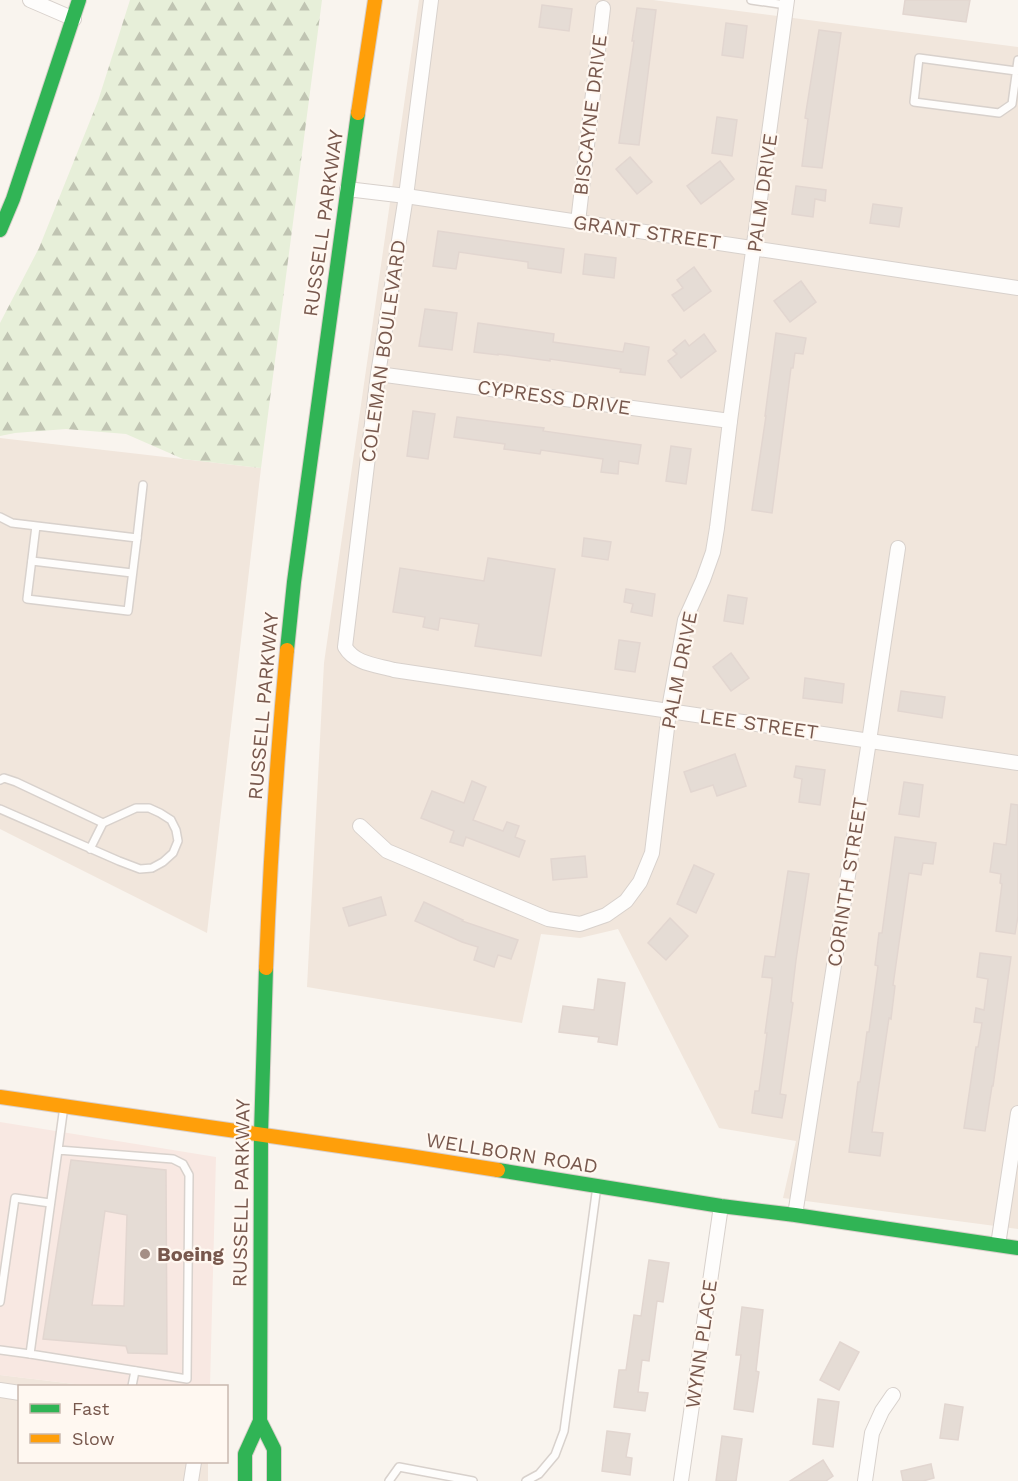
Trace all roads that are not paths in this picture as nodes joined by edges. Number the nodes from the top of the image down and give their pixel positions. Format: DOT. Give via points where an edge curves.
graph roads {
  1 [pos="30,0"];
  2 [pos="79,0"];
  3 [pos="375,0"];
  4 [pos="431,0"];
  5 [pos="751,0"];
  6 [pos="787,2"];
  7 [pos="603,8"];
  8 [pos="74,19"];
  9 [pos="1018,60"];
  10 [pos="1016,71"];
  11 [pos="347,189"];
  12 [pos="406,196"];
  13 [pos="578,222"];
  14 [pos="0,230"];
  15 [pos="754,248"];
  16 [pos="1018,288"];
  17 [pos="378,374"];
  18 [pos="730,421"];
  19 [pos="143,485"];
  20 [pos="0,517"];
  21 [pos="36,526"];
  22 [pos="137,538"];
  23 [pos="898,548"];
  24 [pos="32,561"];
  25 [pos="132,573"];
  26 [pos="394,670"];
  27 [pos="669,711"];
  28 [pos="869,741"];
  29 [pos="1018,763"];
  30 [pos="0,780"];
  31 [pos="0,809"];
  32 [pos="103,824"];
  33 [pos="360,826"];
  34 [pos="90,849"];
  35 [pos="0,1097"];
  36 [pos="64,1106"];
  37 [pos="1018,1113"];
  38 [pos="261,1134"];
  39 [pos="58,1150"];
  40 [pos="597,1186"];
  41 [pos="51,1203"];
  42 [pos="721,1206"];
  43 [pos="795,1215"];
  44 [pos="999,1245"];
  45 [pos="1018,1248"];
  46 [pos="0,1302"];
  47 [pos="0,1350"];
  48 [pos="30,1354"];
  49 [pos="135,1371"];
  50 [pos="132,1385"];
  51 [pos="0,1390"];
  52 [pos="18,1393"];
  53 [pos="893,1395"];
  54 [pos="260,1421"];
  55 [pos="194,1463"];
  56 [pos="191,1481"];
  57 [pos="245,1481"];
  58 [pos="274,1481"];
  59 [pos="388,1481"];
  60 [pos="473,1481"];
  61 [pos="526,1481"];
  62 [pos="681,1481"];
  63 [pos="865,1481"];
  1 -- 8 [label="street"];
  2 -- 8 [label="main road"];
  3 -- 11 [label="main road, RUSSELL PARKWAY"];
  4 -- 12 [label="street, COLEMAN BOULEVARD"];
  5 -- 6 [label="lane"];
  6 -- 15 [label="street, PALM DRIVE"];
  7 -- 13 [label="street, BISCAYNE DRIVE"];
  8 -- 14 [label="main road"];
  9 -- 10 [label="lane"];
  10 -- 10 [label="lane" via="1011,104 999,113 914,102 919,58"];
  11 -- 12 [label="street, GRANT STREET"];
  11 -- 38 [label="main road, RUSSELL PARKWAY" via="294,582 278,748 267,912"];
  12 -- 13 [label="street, GRANT STREET"];
  12 -- 17 [label="street, COLEMAN BOULEVARD"];
  13 -- 15 [label="street, GRANT STREET"];
  15 -- 16 [label="street, GRANT STREET"];
  15 -- 18 [label="street, PALM DRIVE"];
  17 -- 18 [label="street, CYPRESS DRIVE"];
  17 -- 26 [label="street, COLEMAN BOULEVARD" via="345,647 361,662"];
  18 -- 27 [label="street, PALM DRIVE" via="713,552 686,620"];
  19 -- 22 [label="lane"];
  20 -- 21 [label="lane"];
  21 -- 22 [label="lane"];
  21 -- 24 [label="lane"];
  22 -- 25 [label="lane"];
  23 -- 28 [label="street, CORINTH STREET"];
  24 -- 25 [label="lane"];
  24 -- 25 [label="lane" via="27,599 128,611"];
  26 -- 27 [label="street, LEE STREET"];
  27 -- 28 [label="street, LEE STREET"];
  27 -- 33 [label="street, PALM DRIVE" via="652,853 640,882 626,901 606,915 580,924 548,919 387,851"];
  28 -- 29 [label="street, LEE STREET"];
  28 -- 43 [label="street, CORINTH STREET"];
  30 -- 32 [label="lane" via="16,782"];
  31 -- 34 [label="lane"];
  32 -- 34 [label="lane"];
  32 -- 34 [label="lane" via="136,808 149,808 171,820 178,841 173,853 152,868 140,869"];
  35 -- 36 [label="main road, WELLBORN ROAD"];
  36 -- 38 [label="main road, WELLBORN ROAD"];
  36 -- 39 [label="lane"];
  37 -- 44 [label="street"];
  38 -- 40 [label="main road, WELLBORN ROAD"];
  38 -- 54 [label="main road, RUSSELL PARKWAY"];
  39 -- 41 [label="lane"];
  39 -- 49 [label="lane" via="173,1159 183,1164 189,1175 187,1379"];
  40 -- 42 [label="main road, WELLBORN ROAD"];
  40 -- 61 [label="lane" via="564,1431 555,1455 539,1474"];
  41 -- 46 [label="lane" via="15,1198"];
  41 -- 48 [label="lane"];
  42 -- 43 [label="main road, WELLBORN ROAD"];
  42 -- 62 [label="street, WYNN PLACE"];
  43 -- 44 [label="main road, WELLBORN ROAD"];
  44 -- 45 [label="main road, WELLBORN ROAD"];
  47 -- 48 [label="lane"];
  48 -- 49 [label="lane"];
  49 -- 50 [label="lane"];
  51 -- 52 [label="street"];
  53 -- 63 [label="street" via="872,1433"];
  54 -- 57 [label="main road, RUSSELL PARKWAY" via="245,1454"];
  54 -- 58 [label="main road, RUSSELL PARKWAY" via="274,1449"];
  55 -- 56 [label="street"];
  59 -- 60 [label="lane" via="399,1467"];
}
